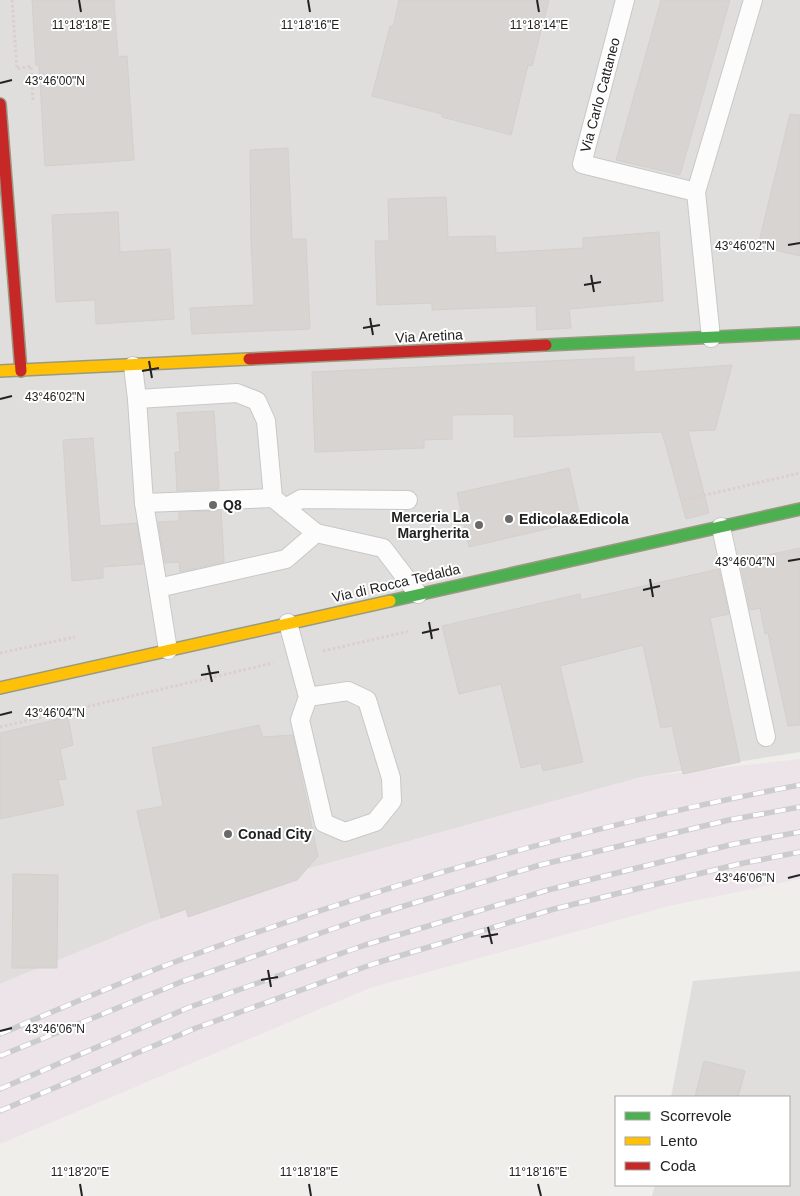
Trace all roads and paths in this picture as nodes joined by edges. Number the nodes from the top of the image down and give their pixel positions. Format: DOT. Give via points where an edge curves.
graph roads {
  1 [pos="625,0"];
  2 [pos="753,0"];
  3 [pos="0,104"];
  4 [pos="696,192"];
  5 [pos="800,333"];
  6 [pos="711,338"];
  7 [pos="133,366"];
  8 [pos="21,370"];
  9 [pos="0,371"];
  10 [pos="137,398"];
  11 [pos="408,500"];
  12 [pos="144,503"];
  13 [pos="279,503"];
  14 [pos="800,509"];
  15 [pos="721,527"];
  16 [pos="316,533"];
  17 [pos="158,588"];
  18 [pos="418,594"];
  19 [pos="288,623"];
  20 [pos="416,630"];
  21 [pos="168,650"];
  22 [pos="320,652"];
  23 [pos="281,662"];
  24 [pos="0,688"];
  25 [pos="308,697"];
  26 [pos="0,727"];
  27 [pos="766,737"];
  1 -- 4 [label="lane, Via Carlo Cattaneo" via="582,164"];
  2 -- 4 [label="lane"];
  3 -- 8 [label="street"];
  4 -- 6 [label="lane"];
  5 -- 6 [label="street, Via Aretina"];
  6 -- 7 [label="street, Via Aretina"];
  7 -- 8 [label="street, Via Aretina"];
  7 -- 10 [label="lane"];
  8 -- 9 [label="street, Via Aretina"];
  10 -- 12 [label="lane"];
  10 -- 13 [label="lane" via="237,393 257,401 266,421"];
  11 -- 13 [label="lane" via="301,499"];
  12 -- 13 [label="lane"];
  12 -- 17 [label="lane"];
  13 -- 16 [label="lane"];
  14 -- 15 [label="street, Via di Rocca Tedalda"];
  15 -- 18 [label="street, Via di Rocca Tedalda"];
  15 -- 27 [label="lane"];
  16 -- 17 [label="lane" via="286,559"];
  16 -- 18 [label="lane" via="383,548"];
  17 -- 21 [label="lane"];
  18 -- 19 [label="street, Via di Rocca Tedalda"];
  19 -- 21 [label="street, Via di Rocca Tedalda"];
  19 -- 25 [label="lane"];
  20 -- 22 [label="path"];
  21 -- 24 [label="street, Via di Rocca Tedalda"];
  23 -- 26 [label="path"];
  25 -- 25 [label="lane" via="300,720 324,823 345,832 375,822 392,801 390,778 367,700 348,691"];
}
